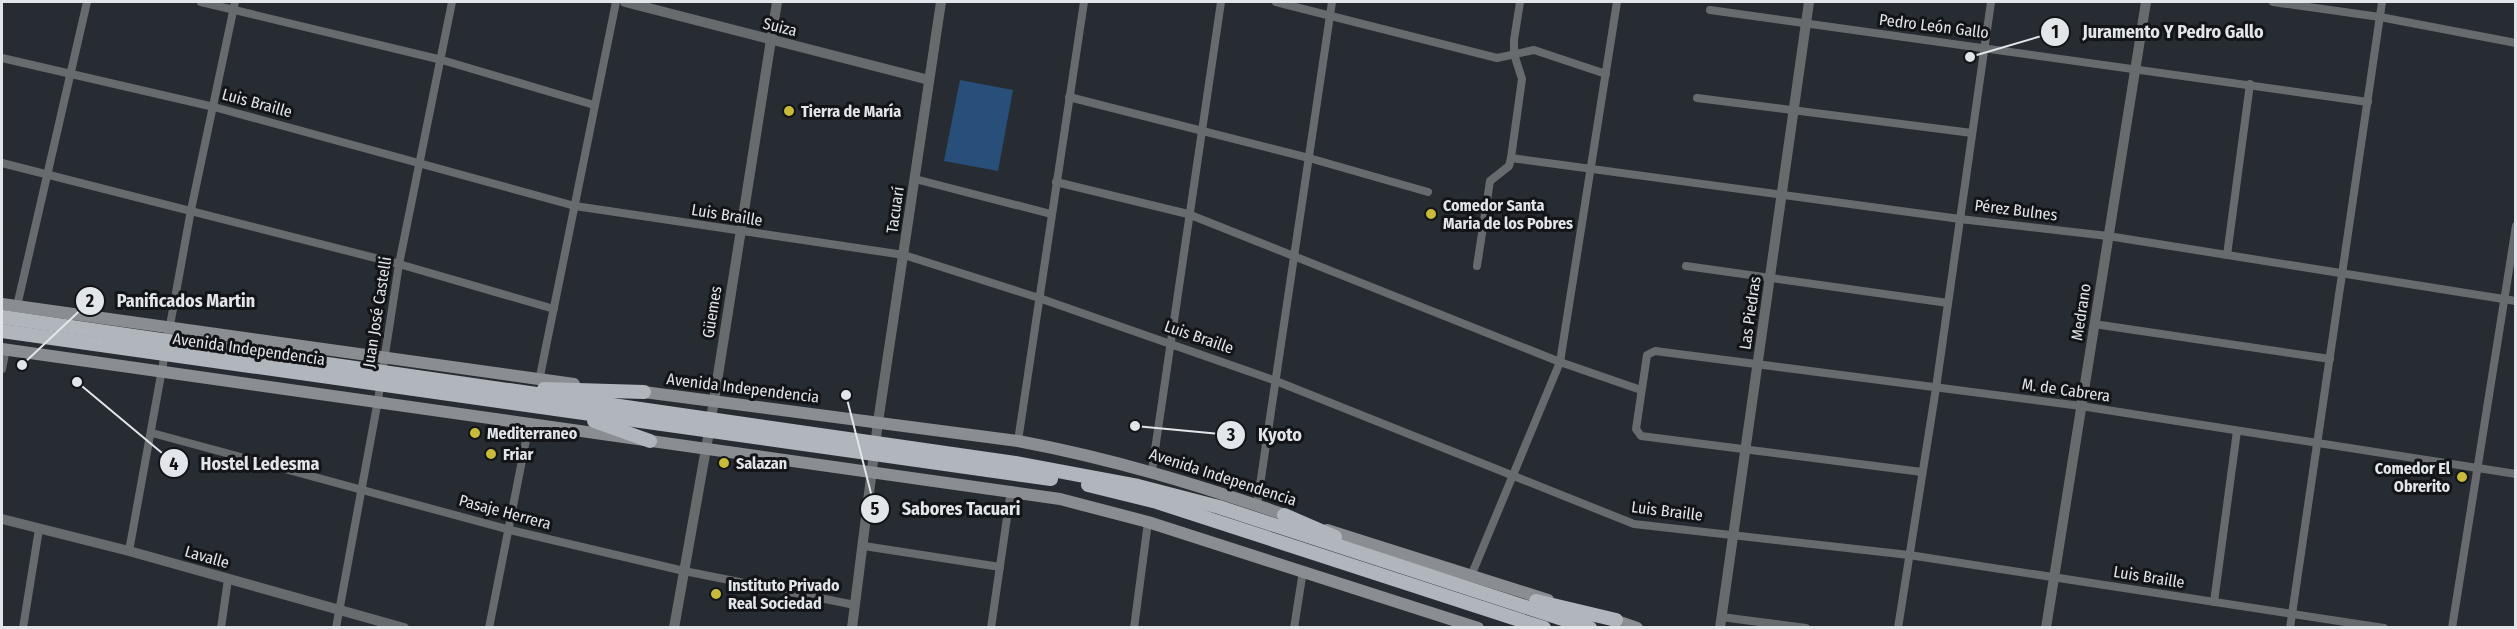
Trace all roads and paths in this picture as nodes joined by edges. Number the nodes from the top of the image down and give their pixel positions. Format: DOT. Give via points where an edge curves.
graph roads {
  1 [pos="87,2"];
  2 [pos="201,2"];
  3 [pos="452,2"];
  4 [pos="616,2"];
  5 [pos="625,2"];
  6 [pos="777,2"];
  7 [pos="941,2"];
  8 [pos="1084,2"];
  9 [pos="1221,2"];
  10 [pos="1276,2"];
  11 [pos="1332,2"];
  12 [pos="1520,2"];
  13 [pos="1617,2"];
  14 [pos="1809,2"];
  15 [pos="1991,2"];
  16 [pos="2146,2"];
  17 [pos="2273,2"];
  18 [pos="2382,2"];
  19 [pos="234,6"];
  20 [pos="1710,10"];
  21 [pos="1330,15"];
  22 [pos="2380,16"];
  23 [pos="1806,24"];
  24 [pos="770,39"];
  25 [pos="2516,43"];
  26 [pos="1984,47"];
  27 [pos="1515,54"];
  28 [pos="2,58"];
  29 [pos="442,60"];
  30 [pos="2135,69"];
  31 [pos="69,72"];
  32 [pos="1606,75"];
  33 [pos="928,80"];
  34 [pos="2250,84"];
  35 [pos="1069,98"];
  36 [pos="1697,98"];
  37 [pos="2368,102"];
  38 [pos="594,105"];
  39 [pos="214,107"];
  40 [pos="1794,109"];
  41 [pos="1200,130"];
  42 [pos="1972,133"];
  43 [pos="1309,158"];
  44 [pos="1511,158"];
  45 [pos="2,163"];
  46 [pos="421,163"];
  47 [pos="1591,169"];
  48 [pos="47,173"];
  49 [pos="915,179"];
  50 [pos="1056,182"];
  51 [pos="1428,192"];
  52 [pos="1782,195"];
  53 [pos="574,206"];
  54 [pos="191,210"];
  55 [pos="1051,214"];
  56 [pos="1188,214"];
  57 [pos="1960,219"];
  58 [pos="2516,226"];
  59 [pos="740,233"];
  60 [pos="2108,236"];
  61 [pos="904,255"];
  62 [pos="2227,255"];
  63 [pos="1294,258"];
  64 [pos="399,264"];
  65 [pos="1477,266"];
  66 [pos="1686,266"];
  67 [pos="2341,273"];
  68 [pos="1771,278"];
  69 [pos="1039,298"];
  70 [pos="2503,299"];
  71 [pos="2516,301"];
  72 [pos="1948,303"];
  73 [pos="2,304"];
  74 [pos="17,306"];
  75 [pos="554,309"];
  76 [pos="2,310"];
  77 [pos="2,317"];
  78 [pos="2094,324"];
  79 [pos="63,326"];
  80 [pos="2,331"];
  81 [pos="168,341"];
  82 [pos="1171,343"];
  83 [pos="4,349"];
  84 [pos="385,356"];
  85 [pos="2330,359"];
  86 [pos="1560,362"];
  87 [pos="1758,366"];
  88 [pos="2,369"];
  89 [pos="163,370"];
  90 [pos="381,378"];
  91 [pos="539,381"];
  92 [pos="1276,381"];
  93 [pos="494,387"];
  94 [pos="1936,388"];
  95 [pos="1641,390"];
  96 [pos="644,392"];
  97 [pos="378,400"];
  98 [pos="713,400"];
  99 [pos="521,404"];
  100 [pos="2081,406"];
  101 [pos="878,422"];
  102 [pos="529,425"];
  103 [pos="710,426"];
  104 [pos="2237,431"];
  105 [pos="152,433"];
  106 [pos="650,441"];
  107 [pos="1018,441"];
  108 [pos="2318,444"];
  109 [pos="705,449"];
  110 [pos="875,449"];
  111 [pos="1746,451"];
  112 [pos="2477,468"];
  113 [pos="1152,470"];
  114 [pos="873,472"];
  115 [pos="1922,472"];
  116 [pos="2516,474"];
  117 [pos="1513,476"];
  118 [pos="362,489"];
  119 [pos="1011,490"];
  120 [pos="1257,505"];
  121 [pos="1284,515"];
  122 [pos="2,519"];
  123 [pos="1148,522"];
  124 [pos="39,529"];
  125 [pos="510,530"];
  126 [pos="1732,533"];
  127 [pos="864,546"];
  128 [pos="129,551"];
  129 [pos="1909,555"];
  130 [pos="1379,560"];
  131 [pos="1000,567"];
  132 [pos="684,571"];
  133 [pos="1303,571"];
  134 [pos="2054,577"];
  135 [pos="228,579"];
  136 [pos="1466,580"];
  137 [pos="1464,601"];
  138 [pos="2214,602"];
  139 [pos="855,605"];
  140 [pos="338,609"];
  141 [pos="2292,612"];
  142 [pos="1616,620"];
  143 [pos="1721,622"];
  144 [pos="23,627"];
  145 [pos="221,627"];
  146 [pos="336,627"];
  147 [pos="404,627"];
  148 [pos="489,627"];
  149 [pos="674,627"];
  150 [pos="852,627"];
  151 [pos="995,627"];
  152 [pos="1134,627"];
  153 [pos="1294,627"];
  154 [pos="1477,627"];
  155 [pos="1520,627"];
  156 [pos="1544,627"];
  157 [pos="1590,627"];
  158 [pos="1637,627"];
  159 [pos="1806,627"];
  160 [pos="1898,627"];
  161 [pos="2046,627"];
  162 [pos="2290,627"];
  163 [pos="2384,627"];
  164 [pos="2452,627"];
  1 -- 31 [label="street"];
  2 -- 19 [label="street"];
  3 -- 29 [label="street, Juan José Castelli"];
  4 -- 38 [label="street"];
  5 -- 24 [label="street, Suiza"];
  6 -- 24 [label="street, Güemes"];
  7 -- 33 [label="street, Tacuarí"];
  8 -- 35 [label="street"];
  9 -- 41 [label="street"];
  10 -- 21 [label="street"];
  11 -- 21 [label="street"];
  12 -- 27 [label="street"];
  13 -- 32 [label="street"];
  14 -- 23 [label="street, Las Piedras"];
  15 -- 26 [label="street"];
  16 -- 30 [label="street, Medrano"];
  17 -- 22 [label="street"];
  18 -- 22 [label="street"];
  19 -- 29 [label="street"];
  19 -- 39 [label="street"];
  20 -- 23 [label="street, Pedro León Gallo"];
  21 -- 27 [label="street" via="1497,58"];
  21 -- 43 [label="street"];
  22 -- 25 [label="street"];
  22 -- 37 [label="street"];
  23 -- 26 [label="street, Pedro León Gallo"];
  23 -- 40 [label="street, Las Piedras"];
  24 -- 33 [label="street, Suiza"];
  24 -- 59 [label="street, Güemes"];
  26 -- 30 [label="street, Pedro León Gallo"];
  26 -- 42 [label="street"];
  27 -- 32 [label="street" via="1534,50"];
  27 -- 44 [label="street" via="1522,79"];
  28 -- 31 [label="street, Luis Braille"];
  29 -- 38 [label="street"];
  29 -- 46 [label="street, Juan José Castelli"];
  30 -- 34 [label="street, Pedro León Gallo"];
  30 -- 60 [label="street, Medrano"];
  31 -- 39 [label="street, Luis Braille"];
  31 -- 48 [label="street"];
  32 -- 47 [label="street"];
  33 -- 49 [label="street, Tacuarí"];
  34 -- 37 [label="street, Pedro León Gallo"];
  34 -- 62 [label="street"];
  35 -- 41 [label="street"];
  35 -- 50 [label="street"];
  36 -- 40 [label="street"];
  37 -- 67 [label="street"];
  38 -- 53 [label="street"];
  39 -- 46 [label="street, Luis Braille"];
  39 -- 54 [label="street"];
  40 -- 42 [label="street"];
  40 -- 52 [label="street, Las Piedras"];
  41 -- 43 [label="street"];
  41 -- 56 [label="street"];
  42 -- 57 [label="street"];
  43 -- 51 [label="street"];
  43 -- 63 [label="street"];
  44 -- 47 [label="street, Pérez Bulnes"];
  44 -- 65 [label="street" via="1509,166 1490,182"];
  45 -- 48 [label="street"];
  46 -- 53 [label="street, Luis Braille"];
  46 -- 64 [label="street, Juan José Castelli"];
  47 -- 52 [label="street, Pérez Bulnes"];
  47 -- 86 [label="street"];
  48 -- 54 [label="street"];
  48 -- 74 [label="street"];
  49 -- 55 [label="street"];
  49 -- 61 [label="street, Tacuarí"];
  50 -- 55 [label="street"];
  50 -- 56 [label="street"];
  52 -- 57 [label="street, Pérez Bulnes"];
  52 -- 68 [label="street, Las Piedras"];
  53 -- 59 [label="street, Luis Braille"];
  53 -- 75 [label="street"];
  54 -- 64 [label="street"];
  54 -- 81 [label="street"];
  55 -- 69 [label="street"];
  56 -- 63 [label="street"];
  56 -- 82 [label="street"];
  57 -- 60 [label="street, Pérez Bulnes"];
  57 -- 72 [label="street"];
  58 -- 70 [label="street"];
  59 -- 61 [label="street, Luis Braille"];
  59 -- 98 [label="street, Güemes"];
  60 -- 62 [label="street, Pérez Bulnes"];
  60 -- 78 [label="street, Medrano"];
  61 -- 69 [label="street, Luis Braille"];
  61 -- 101 [label="street, Tacuarí"];
  62 -- 67 [label="street, Pérez Bulnes"];
  63 -- 86 [label="street"];
  63 -- 92 [label="street"];
  64 -- 75 [label="street"];
  64 -- 84 [label="street, Juan José Castelli"];
  66 -- 68 [label="street"];
  67 -- 70 [label="street, Pérez Bulnes"];
  67 -- 85 [label="street"];
  68 -- 72 [label="street"];
  68 -- 87 [label="street, Las Piedras"];
  69 -- 82 [label="street, Luis Braille"];
  69 -- 107 [label="street"];
  70 -- 71 [label="street, Pérez Bulnes"];
  70 -- 112 [label="street"];
  72 -- 94 [label="street"];
  73 -- 74 [label="main road, Avenida Independencia"];
  74 -- 81 [label="main road, Avenida Independencia"];
  75 -- 91 [label="street"];
  76 -- 79 [label="highway"];
  77 -- 79 [label="highway, Avenida Independencia"];
  78 -- 85 [label="street"];
  78 -- 100 [label="street, Medrano"];
  79 -- 81 [label="highway, Avenida Independencia"];
  80 -- 81 [label="highway, Avenida Independencia"];
  81 -- 84 [label="main road, Avenida Independencia"];
  81 -- 89 [label="street"];
  81 -- 90 [label="highway, Avenida Independencia"];
  82 -- 92 [label="street, Luis Braille"];
  82 -- 113 [label="street"];
  83 -- 88 [label="street"];
  83 -- 89 [label="main road, Avenida Independencia"];
  84 -- 90 [label="street, Juan José Castelli"];
  84 -- 91 [label="main road, Avenida Independencia"];
  85 -- 108 [label="street"];
  86 -- 95 [label="street"];
  86 -- 117 [label="street"];
  87 -- 94 [label="street, M. de Cabrera"];
  87 -- 95 [label="street, M. de Cabrera" via="1655,351 1647,354"];
  87 -- 111 [label="street, Las Piedras"];
  89 -- 97 [label="main road, Avenida Independencia"];
  89 -- 105 [label="street"];
  90 -- 93 [label="highway, Avenida Independencia"];
  90 -- 97 [label="street, Juan José Castelli"];
  90 -- 99 [label="highway, Avenida Independencia"];
  91 -- 96 [label="main road, Avenida Independencia"];
  92 -- 117 [label="street, Luis Braille"];
  92 -- 120 [label="street"];
  93 -- 96 [label="highway"];
  93 -- 103 [label="highway, Avenida Independencia"];
  94 -- 100 [label="street, M. de Cabrera"];
  94 -- 115 [label="street"];
  95 -- 111 [label="street" via="1636,429 1641,436"];
  96 -- 98 [label="main road, Avenida Independencia"];
  97 -- 102 [label="main road, Avenida Independencia"];
  97 -- 118 [label="street, Juan José Castelli"];
  98 -- 101 [label="main road, Avenida Independencia"];
  98 -- 103 [label="street, Güemes"];
  99 -- 103 [label="highway, Avenida Independencia"];
  99 -- 106 [label="highway" via="583,418"];
  100 -- 104 [label="street, M. de Cabrera"];
  100 -- 134 [label="street, Medrano"];
  101 -- 107 [label="main road, Avenida Independencia"];
  101 -- 110 [label="street, Tacuarí"];
  102 -- 106 [label="main road, Avenida Independencia"];
  102 -- 125 [label="street"];
  103 -- 109 [label="street, Güemes"];
  103 -- 110 [label="highway, Avenida Independencia"];
  104 -- 108 [label="street, M. de Cabrera"];
  104 -- 138 [label="street"];
  105 -- 118 [label="street, Pasaje Herrera"];
  105 -- 128 [label="street"];
  106 -- 109 [label="main road, Avenida Independencia"];
  107 -- 113 [label="main road, Avenida Independencia"];
  108 -- 112 [label="street, M. de Cabrera"];
  108 -- 141 [label="street"];
  109 -- 114 [label="main road, Avenida Independencia"];
  109 -- 132 [label="street, Güemes"];
  110 -- 114 [label="street, Tacuarí"];
  110 -- 130 [label="highway, Avenida Independencia" via="1022,464 1138,486 1219,507"];
  110 -- 137 [label="highway, Avenida Independencia" via="1046,478 1157,502"];
  111 -- 115 [label="street"];
  111 -- 126 [label="street, Las Piedras"];
  112 -- 116 [label="street, M. de Cabrera"];
  112 -- 164 [label="street"];
  113 -- 120 [label="main road, Avenida Independencia"];
  114 -- 119 [label="main road, Avenida Independencia"];
  114 -- 127 [label="street, Tacuarí"];
  115 -- 129 [label="street"];
  117 -- 126 [label="street, Luis Braille" via="1634,524"];
  117 -- 136 [label="street"];
  118 -- 125 [label="street, Pasaje Herrera"];
  118 -- 140 [label="street, Juan José Castelli"];
  119 -- 123 [label="main road, Avenida Independencia"];
  119 -- 131 [label="street"];
  120 -- 121 [label="main road, Avenida Independencia"];
  121 -- 130 [label="highway"];
  121 -- 136 [label="main road, Avenida Independencia"];
  122 -- 124 [label="street, Lavalle"];
  123 -- 133 [label="main road, Avenida Independencia"];
  123 -- 152 [label="street"];
  124 -- 128 [label="street, Lavalle"];
  124 -- 144 [label="street"];
  125 -- 132 [label="street, Pasaje Herrera"];
  125 -- 148 [label="street"];
  126 -- 129 [label="street, Luis Braille"];
  126 -- 143 [label="street, Las Piedras"];
  127 -- 131 [label="street"];
  127 -- 139 [label="street, Tacuarí"];
  128 -- 135 [label="street, Lavalle"];
  129 -- 134 [label="street, Luis Braille"];
  129 -- 160 [label="street"];
  130 -- 136 [label="highway, Avenida Independencia"];
  131 -- 151 [label="street"];
  132 -- 139 [label="street, Pasaje Herrera"];
  132 -- 149 [label="street, Güemes"];
  133 -- 153 [label="street"];
  133 -- 154 [label="main road, Avenida Independencia"];
  134 -- 138 [label="street, Luis Braille"];
  134 -- 161 [label="street, Medrano"];
  135 -- 140 [label="street, Lavalle"];
  135 -- 145 [label="street"];
  136 -- 142 [label="highway"];
  136 -- 157 [label="highway, Avenida Independencia"];
  137 -- 155 [label="highway"];
  137 -- 156 [label="highway, Avenida Independencia"];
  138 -- 141 [label="street, Luis Braille"];
  139 -- 150 [label="street, Tacuarí"];
  140 -- 146 [label="street, Juan José Castelli"];
  140 -- 147 [label="street, Lavalle"];
  141 -- 162 [label="street"];
  141 -- 163 [label="street, Luis Braille"];
  142 -- 158 [label="main road"];
  143 -- 159 [label="street"];
}
